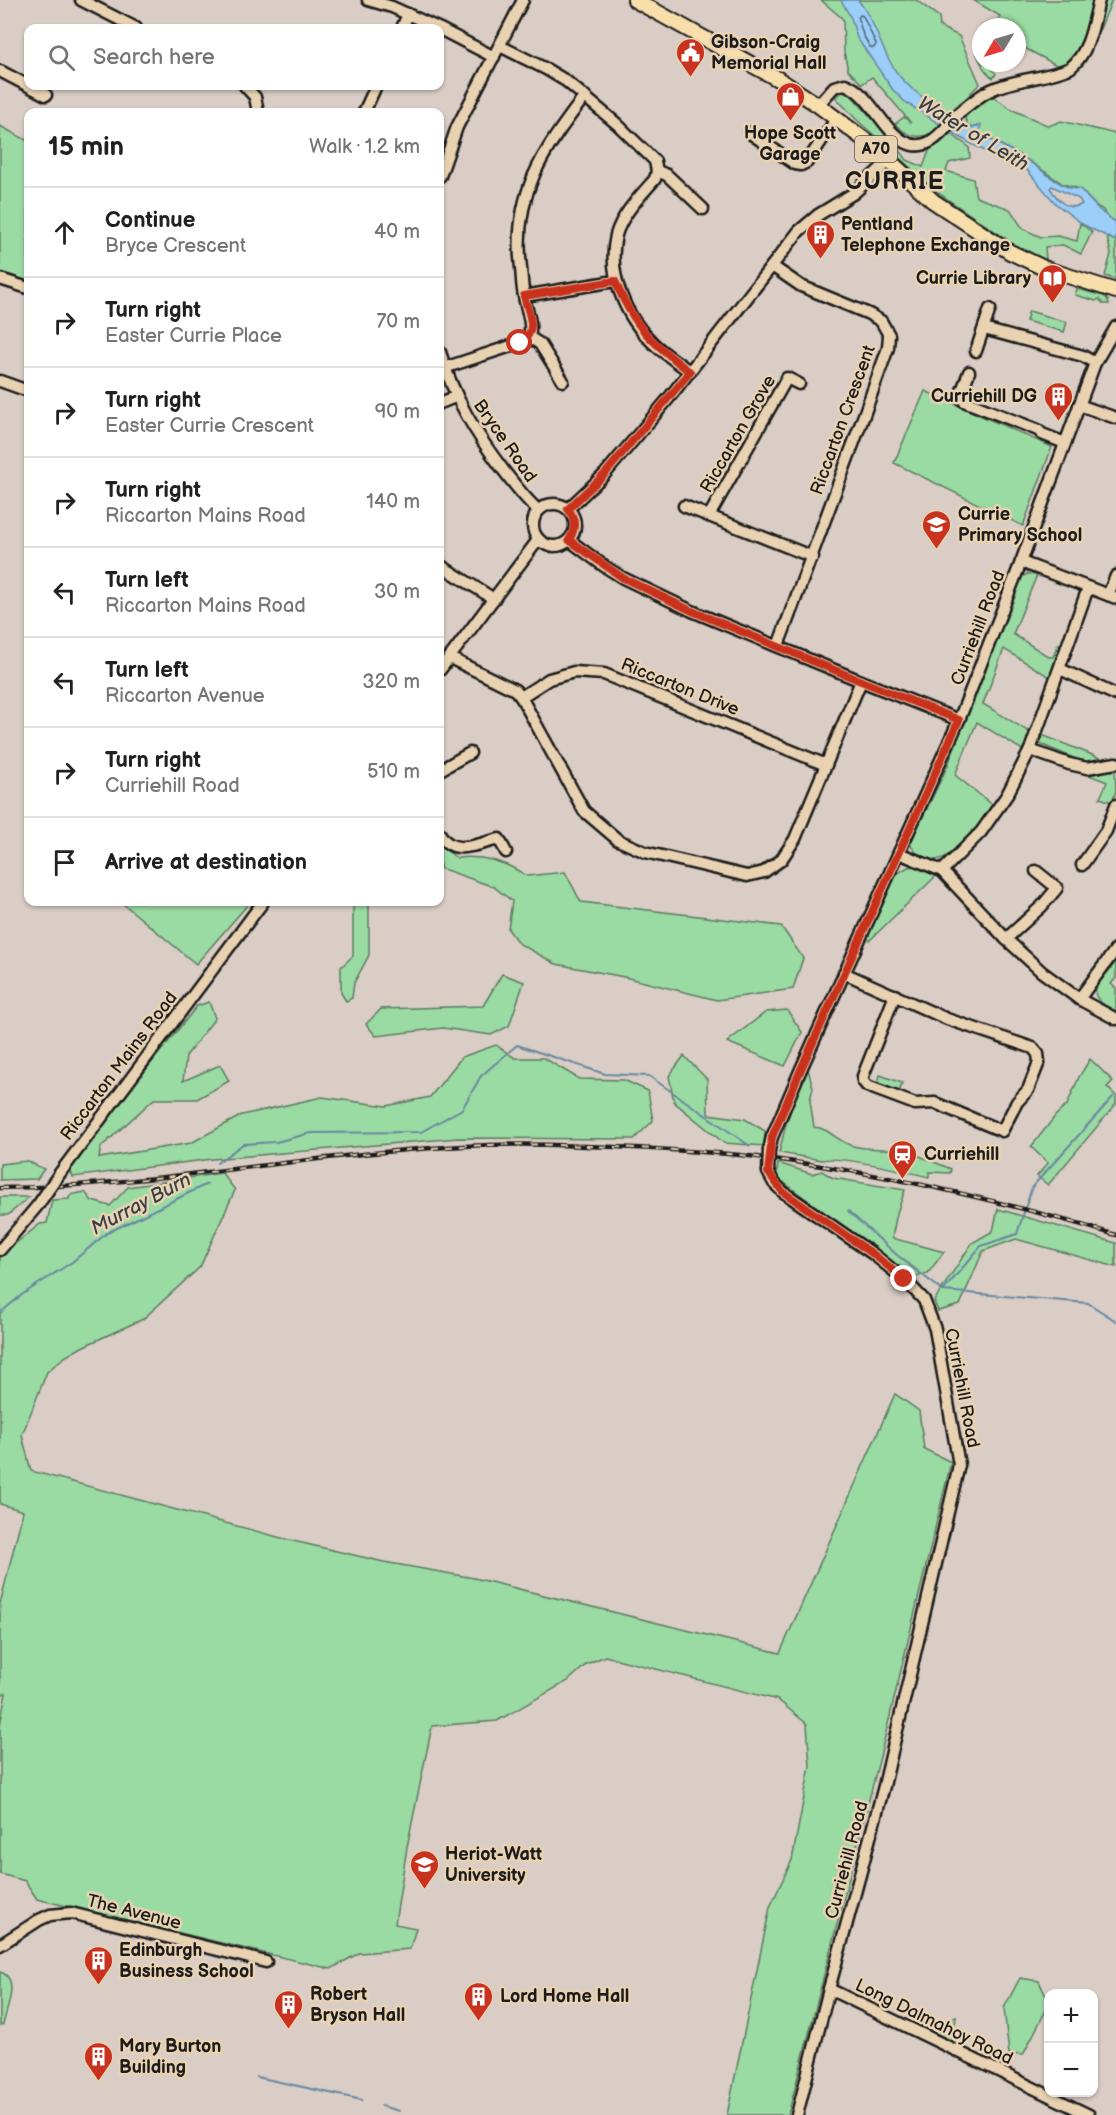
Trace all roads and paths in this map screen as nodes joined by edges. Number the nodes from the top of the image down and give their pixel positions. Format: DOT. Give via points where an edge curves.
graph roads {
  1 [pos="81,0"];
  2 [pos="368,0"];
  3 [pos="523,0"];
  4 [pos="636,0"];
  5 [pos="1099,0"];
  6 [pos="408,14"];
  7 [pos="128,24"];
  8 [pos="404,24"];
  9 [pos="429,24"];
  10 [pos="444,32"];
  11 [pos="500,46"];
  12 [pos="494,57"];
  13 [pos="0,71"];
  14 [pos="24,84"];
  15 [pos="36,90"];
  16 [pos="248,90"];
  17 [pos="374,90"];
  18 [pos="46,95"];
  19 [pos="585,96"];
  20 [pos="818,105"];
  21 [pos="257,108"];
  22 [pos="366,108"];
  23 [pos="837,118"];
  24 [pos="750,133"];
  25 [pos="888,161"];
  26 [pos="444,165"];
  27 [pos="657,171"];
  28 [pos="703,209"];
  29 [pos="772,266"];
  30 [pos="0,279"];
  31 [pos="615,281"];
  32 [pos="24,287"];
  33 [pos="1116,291"];
  34 [pos="524,296"];
  35 [pos="990,309"];
  36 [pos="1116,327"];
  37 [pos="984,329"];
  38 [pos="529,337"];
  39 [pos="976,351"];
  40 [pos="1095,363"];
  41 [pos="444,368"];
  42 [pos="690,372"];
  43 [pos="969,372"];
  44 [pos="0,381"];
  45 [pos="563,381"];
  46 [pos="799,384"];
  47 [pos="24,390"];
  48 [pos="455,397"];
  49 [pos="444,402"];
  50 [pos="1079,405"];
  51 [pos="1116,418"];
  52 [pos="1065,443"];
  53 [pos="684,506"];
  54 [pos="568,509"];
  55 [pos="538,510"];
  56 [pos="709,516"];
  57 [pos="538,540"];
  58 [pos="569,540"];
  59 [pos="813,556"];
  60 [pos="1022,562"];
  61 [pos="444,568"];
  62 [pos="1116,576"];
  63 [pos="1088,588"];
  64 [pos="1112,596"];
  65 [pos="494,599"];
  66 [pos="778,646"];
  67 [pos="450,658"];
  68 [pos="444,665"];
  69 [pos="1060,669"];
  70 [pos="861,681"];
  71 [pos="1116,695"];
  72 [pos="521,697"];
  73 [pos="959,720"];
  74 [pos="1030,750"];
  75 [pos="470,753"];
  76 [pos="1116,763"];
  77 [pos="826,765"];
  78 [pos="444,767"];
  79 [pos="1116,805"];
  80 [pos="444,842"];
  81 [pos="506,852"];
  82 [pos="898,853"];
  83 [pos="1082,865"];
  84 [pos="942,871"];
  85 [pos="1036,871"];
  86 [pos="260,906"];
  87 [pos="1006,939"];
  88 [pos="1116,950"];
  89 [pos="844,974"];
  90 [pos="895,995"];
  91 [pos="1079,999"];
  92 [pos="1116,1019"];
  93 [pos="0,1250"];
  94 [pos="0,1945"];
  95 [pos="266,1962"];
  96 [pos="829,1989"];
  97 [pos="797,2115"];
  98 [pos="1089,2115"];
  1 -- 7 [label="street"];
  2 -- 6 [label="street"];
  3 -- 11 [label="street"];
  4 -- 20 [label="main road, A70"];
  5 -- 20 [label="street" via="1086,48 1077,63 988,91 925,144 918,146 899,138 858,92 845,84 834,87"];
  6 -- 8 [label="street"];
  6 -- 9 [label="street"];
  10 -- 12 [label="street"];
  11 -- 12 [label="street"];
  11 -- 19 [label="street" via="546,69"];
  12 -- 26 [label="street"];
  13 -- 14 [label="street"];
  15 -- 18 [label="street"];
  16 -- 21 [label="street" via="255,97"];
  17 -- 22 [label="street"];
  19 -- 27 [label="street" via="655,161"];
  19 -- 34 [label="street" via="550,143 526,192 520,225"];
  20 -- 23 [label="main road, A70"];
  23 -- 24 [label="street" via="801,165 792,163"];
  23 -- 25 [label="main road, A70"];
  25 -- 29 [label="street" via="854,192 809,222"];
  25 -- 33 [label="main road, A70" via="933,201 1010,252 1047,269"];
  27 -- 28 [label="street" via="667,175"];
  27 -- 31 [label="street" via="616,234"];
  29 -- 42 [label="street"];
  29 -- 59 [label="street, Riccarton Crescent" via="801,286 881,321 889,335 888,348"];
  30 -- 32 [label="street"];
  31 -- 34 [label="street"];
  31 -- 42 [label="street" via="638,326"];
  34 -- 38 [label="street" via="532,328"];
  35 -- 37 [label="street"];
  36 -- 40 [label="street, Curriehill Road"];
  37 -- 39 [label="street"];
  37 -- 40 [label="street" via="1083,356"];
  38 -- 41 [label="street"];
  38 -- 45 [label="street" via="540,344"];
  40 -- 50 [label="street, Curriehill Road"];
  41 -- 48 [label="street, Bryce Road"];
  42 -- 54 [label="street" via="604,475"];
  43 -- 52 [label="street" via="960,392 964,401"];
  44 -- 47 [label="street"];
  46 -- 56 [label="street, Riccarton Grove" via="787,378"];
  48 -- 49 [label="street"];
  48 -- 55 [label="street, Bryce Road" via="478,437"];
  50 -- 51 [label="street"];
  50 -- 52 [label="street, Curriehill Road"];
  52 -- 60 [label="street, Curriehill Road"];
  53 -- 56 [label="street, Riccarton Grove"];
  54 -- 55 [label="street" via="556,503"];
  54 -- 58 [label="street" via="575,521"];
  55 -- 57 [label="street" via="532,522"];
  56 -- 59 [label="street, Riccarton Grove"];
  57 -- 58 [label="street" via="550,546"];
  57 -- 65 [label="street"];
  58 -- 66 [label="street" via="623,578"];
  59 -- 66 [label="street, Riccarton Crescent"];
  60 -- 63 [label="street"];
  60 -- 73 [label="street, Curriehill Road"];
  61 -- 65 [label="street"];
  62 -- 64 [label="street"];
  63 -- 64 [label="street"];
  63 -- 69 [label="street"];
  65 -- 67 [label="street"];
  66 -- 70 [label="street"];
  67 -- 68 [label="street"];
  67 -- 72 [label="street" via="507,685"];
  69 -- 71 [label="street"];
  69 -- 74 [label="street"];
  70 -- 73 [label="street"];
  70 -- 77 [label="street"];
  72 -- 77 [label="street, Riccarton Drive" via="549,679 574,672 604,674"];
  72 -- 77 [label="street" via="574,795 598,825 618,840 645,852 698,866 747,876 764,872 781,860 795,839"];
  73 -- 82 [label="street, Curriehill Road"];
  74 -- 76 [label="street" via="1087,768"];
  74 -- 84 [label="street" via="1007,795 981,832"];
  75 -- 78 [label="street"];
  79 -- 83 [label="street" via="1106,831"];
  80 -- 81 [label="street" via="462,848 499,839"];
  82 -- 84 [label="street"];
  82 -- 89 [label="street, Curriehill Road"];
  84 -- 87 [label="street"];
  85 -- 87 [label="street" via="1057,888"];
  86 -- 93 [label="street, Riccarton Mains Road, bridge" via="26,1221"];
  87 -- 91 [label="street"];
  88 -- 91 [label="street"];
  89 -- 90 [label="street"];
  89 -- 96 [label="street, Curriehill Road, bridge" via="772,1137 768,1172 783,1192 873,1254 924,1300 935,1329 959,1458 884,1786"];
  90 -- 90 [label="street" via="947,1019 1034,1048 1039,1062 1028,1090 1002,1131 934,1103 915,1104 863,1081"];
  91 -- 92 [label="street"];
  94 -- 95 [label="street, The Avenue" via="39,1920 71,1913"];
  96 -- 97 [label="street, Curriehill Road"];
  96 -- 98 [label="street, Long Dalmahoy Road"];
}
